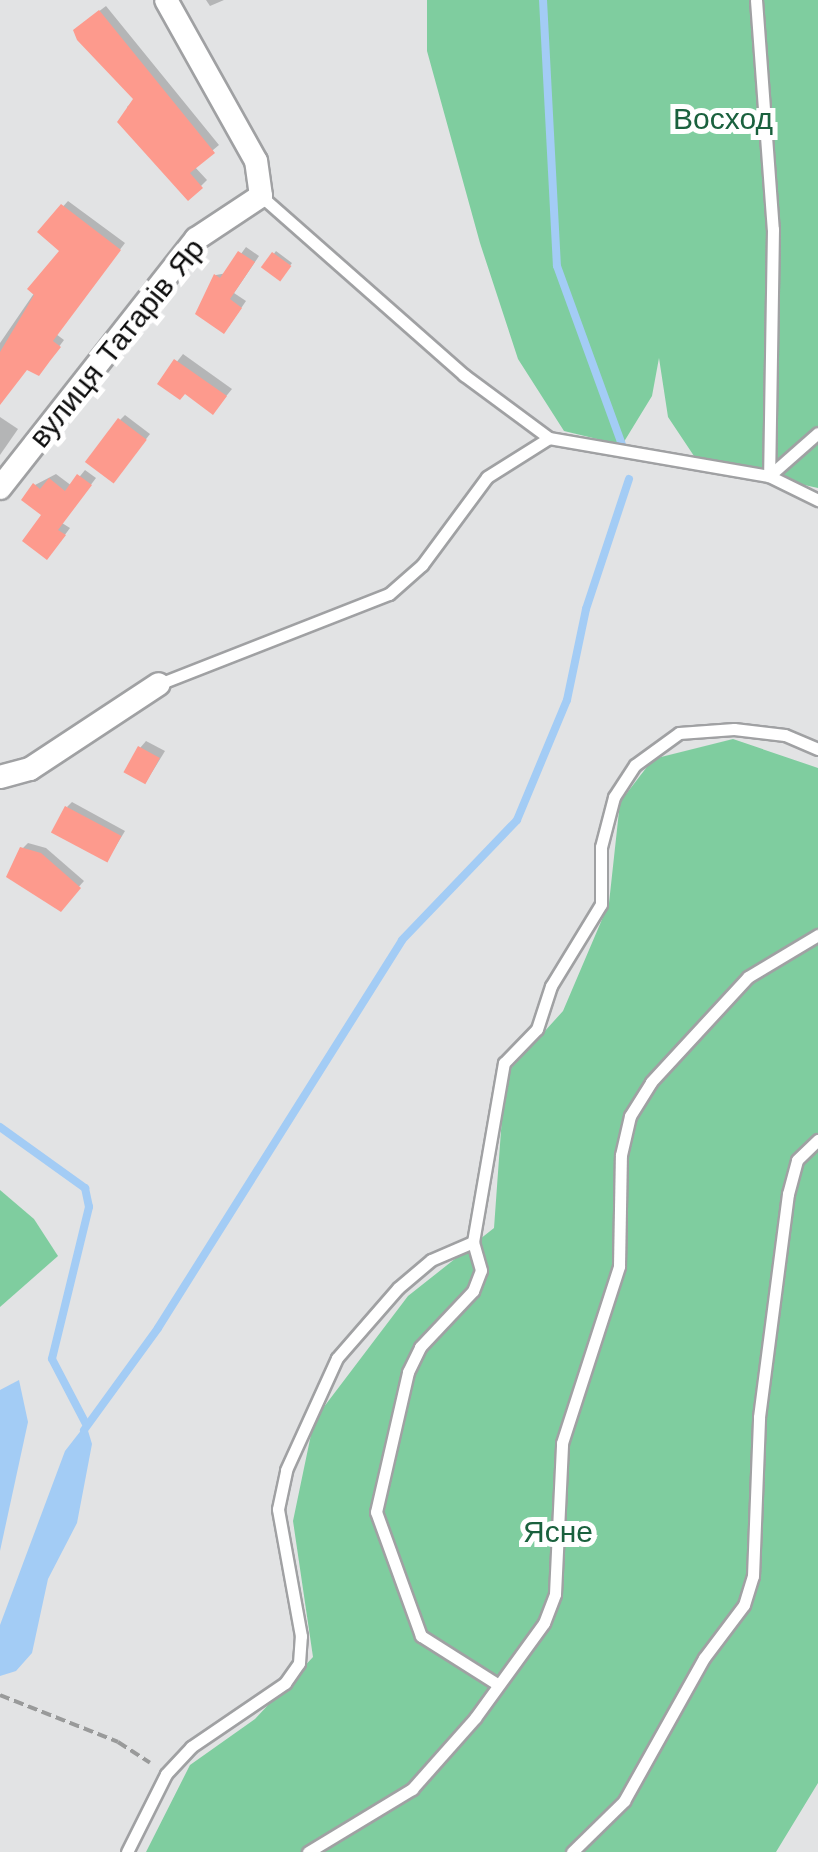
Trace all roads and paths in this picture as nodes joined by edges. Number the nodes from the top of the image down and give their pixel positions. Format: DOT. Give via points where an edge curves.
graph roads {
  1 [pos="166,0"];
  2 [pos="756,0"];
  3 [pos="261,196"];
  4 [pos="818,434"];
  5 [pos="549,438"];
  6 [pos="768,476"];
  7 [pos="0,488"];
  8 [pos="818,500"];
  9 [pos="159,684"];
  10 [pos="818,749"];
  11 [pos="0,777"];
  12 [pos="818,935"];
  13 [pos="818,1140"];
  14 [pos="472,1242"];
  15 [pos="498,1684"];
  16 [pos="0,1695"];
  17 [pos="166,1774"];
  18 [pos="127,1852"];
  19 [pos="308,1852"];
  20 [pos="572,1852"];
  1 -- 3 [label="street" via="256,161"];
  2 -- 6 [label="lane" via="773,229"];
  3 -- 5 [label="lane" via="301,236 373,288 464,376"];
  3 -- 7 [label="street, вулиця Татарів Яр" via="196,239"];
  4 -- 6 [label="lane"];
  5 -- 6 [label="lane"];
  5 -- 9 [label="lane" via="487,477 422,566 389,594"];
  6 -- 8 [label="lane"];
  9 -- 11 [label="street" via="30,769"];
  10 -- 14 [label="lane" via="785,735 734,729 679,733 635,765 614,797 601,846 601,904 552,986 537,1029 504,1063"];
  12 -- 15 [label="lane" via="748,977 652,1082 630,1116 621,1156 619,1266 562,1443 555,1594 544,1623"];
  13 -- 20 [label="lane" via="796,1160 788,1194 760,1417 753,1576 744,1605 704,1658 624,1801"];
  14 -- 15 [label="lane" via="480,1270 474,1291 420,1347 408,1372 376,1512 421,1636"];
  14 -- 17 [label="lane" via="431,1260 398,1288 337,1358 286,1470 278,1509 301,1636 299,1663 284,1683 191,1747"];
  15 -- 19 [label="lane" via="412,1789"];
  16 -- 17 [label="path" via="118,1742"];
  17 -- 18 [label="lane"];
}
